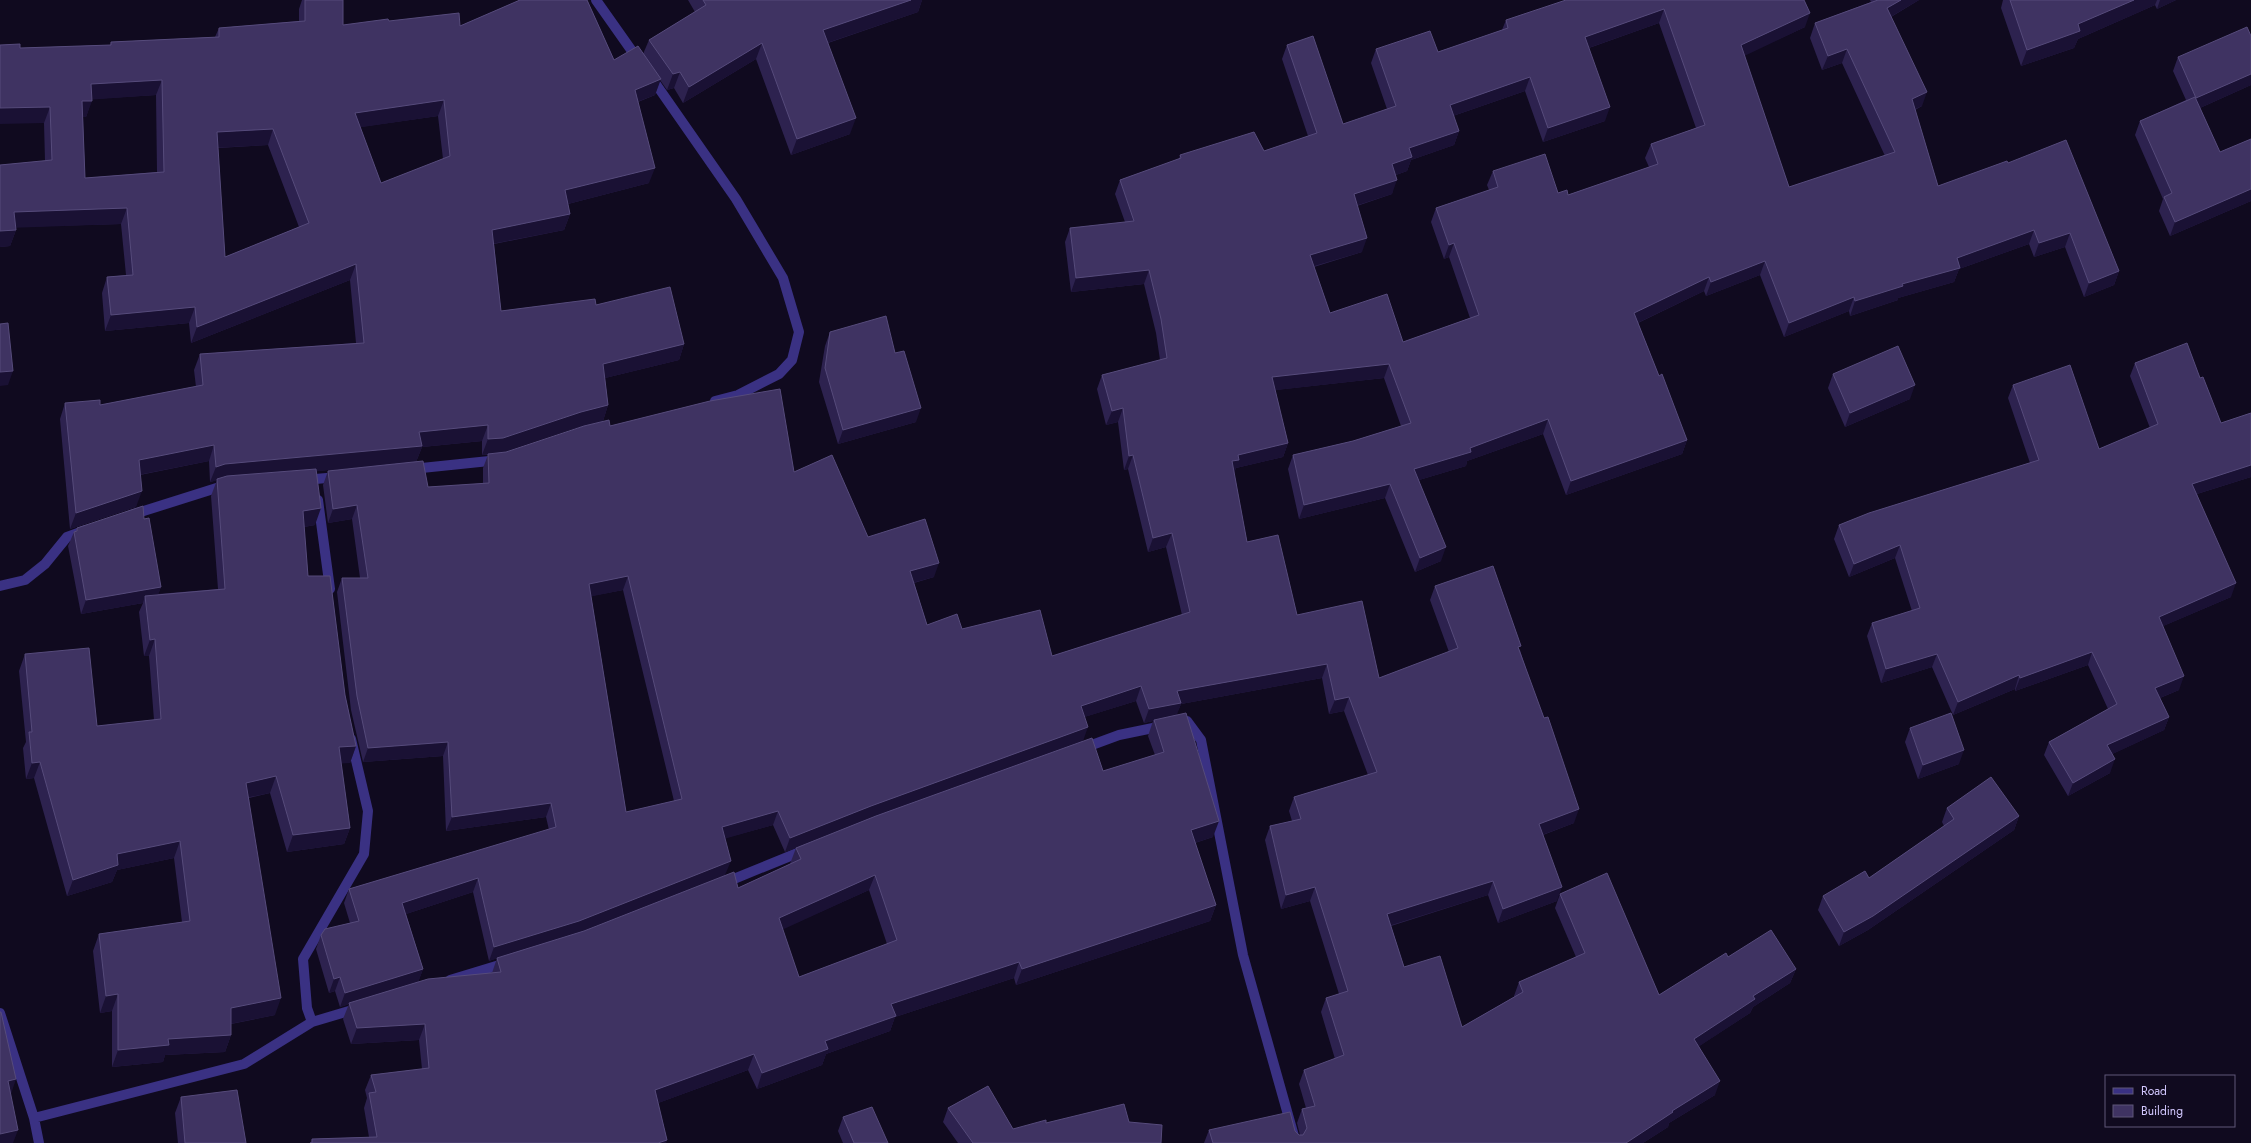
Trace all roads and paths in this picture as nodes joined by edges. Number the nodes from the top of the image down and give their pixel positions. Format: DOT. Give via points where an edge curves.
graph roads {
  1 [pos="596,0"];
  2 [pos="703,404"];
  3 [pos="506,457"];
  4 [pos="400,470"];
  5 [pos="346,476"];
  6 [pos="316,479"];
  7 [pos="294,480"];
  8 [pos="235,484"];
  9 [pos="122,517"];
  10 [pos="93,527"];
  11 [pos="0,586"];
  12 [pos="331,603"];
  13 [pos="348,726"];
  14 [pos="1068,754"];
  15 [pos="817,846"];
  16 [pos="715,886"];
  17 [pos="516,960"];
  18 [pos="440,983"];
  19 [pos="372,1003"];
  20 [pos="0,1013"];
  21 [pos="312,1022"];
  22 [pos="34,1118"];
  23 [pos="39,1143"];
  24 [pos="1296,1143"];
  1 -- 2 [label="street" via="736,198 783,278 799,332 792,360 779,374 738,395"];
  3 -- 4 [label="street"];
  5 -- 6 [label="street"];
  6 -- 7 [label="street"];
  6 -- 12 [label="street"];
  8 -- 9 [label="street" via="220,486"];
  10 -- 11 [label="street" via="67,537 45,564 25,580"];
  13 -- 21 [label="street" via="368,811 364,854 303,959"];
  14 -- 24 [label="street" via="1119,735 1188,721 1201,740 1243,955"];
  15 -- 16 [label="street"];
  17 -- 18 [label="street"];
  19 -- 21 [label="street"];
  20 -- 22 [label="street"];
  21 -- 22 [label="street" via="244,1064"];
  22 -- 23 [label="street"];
}
